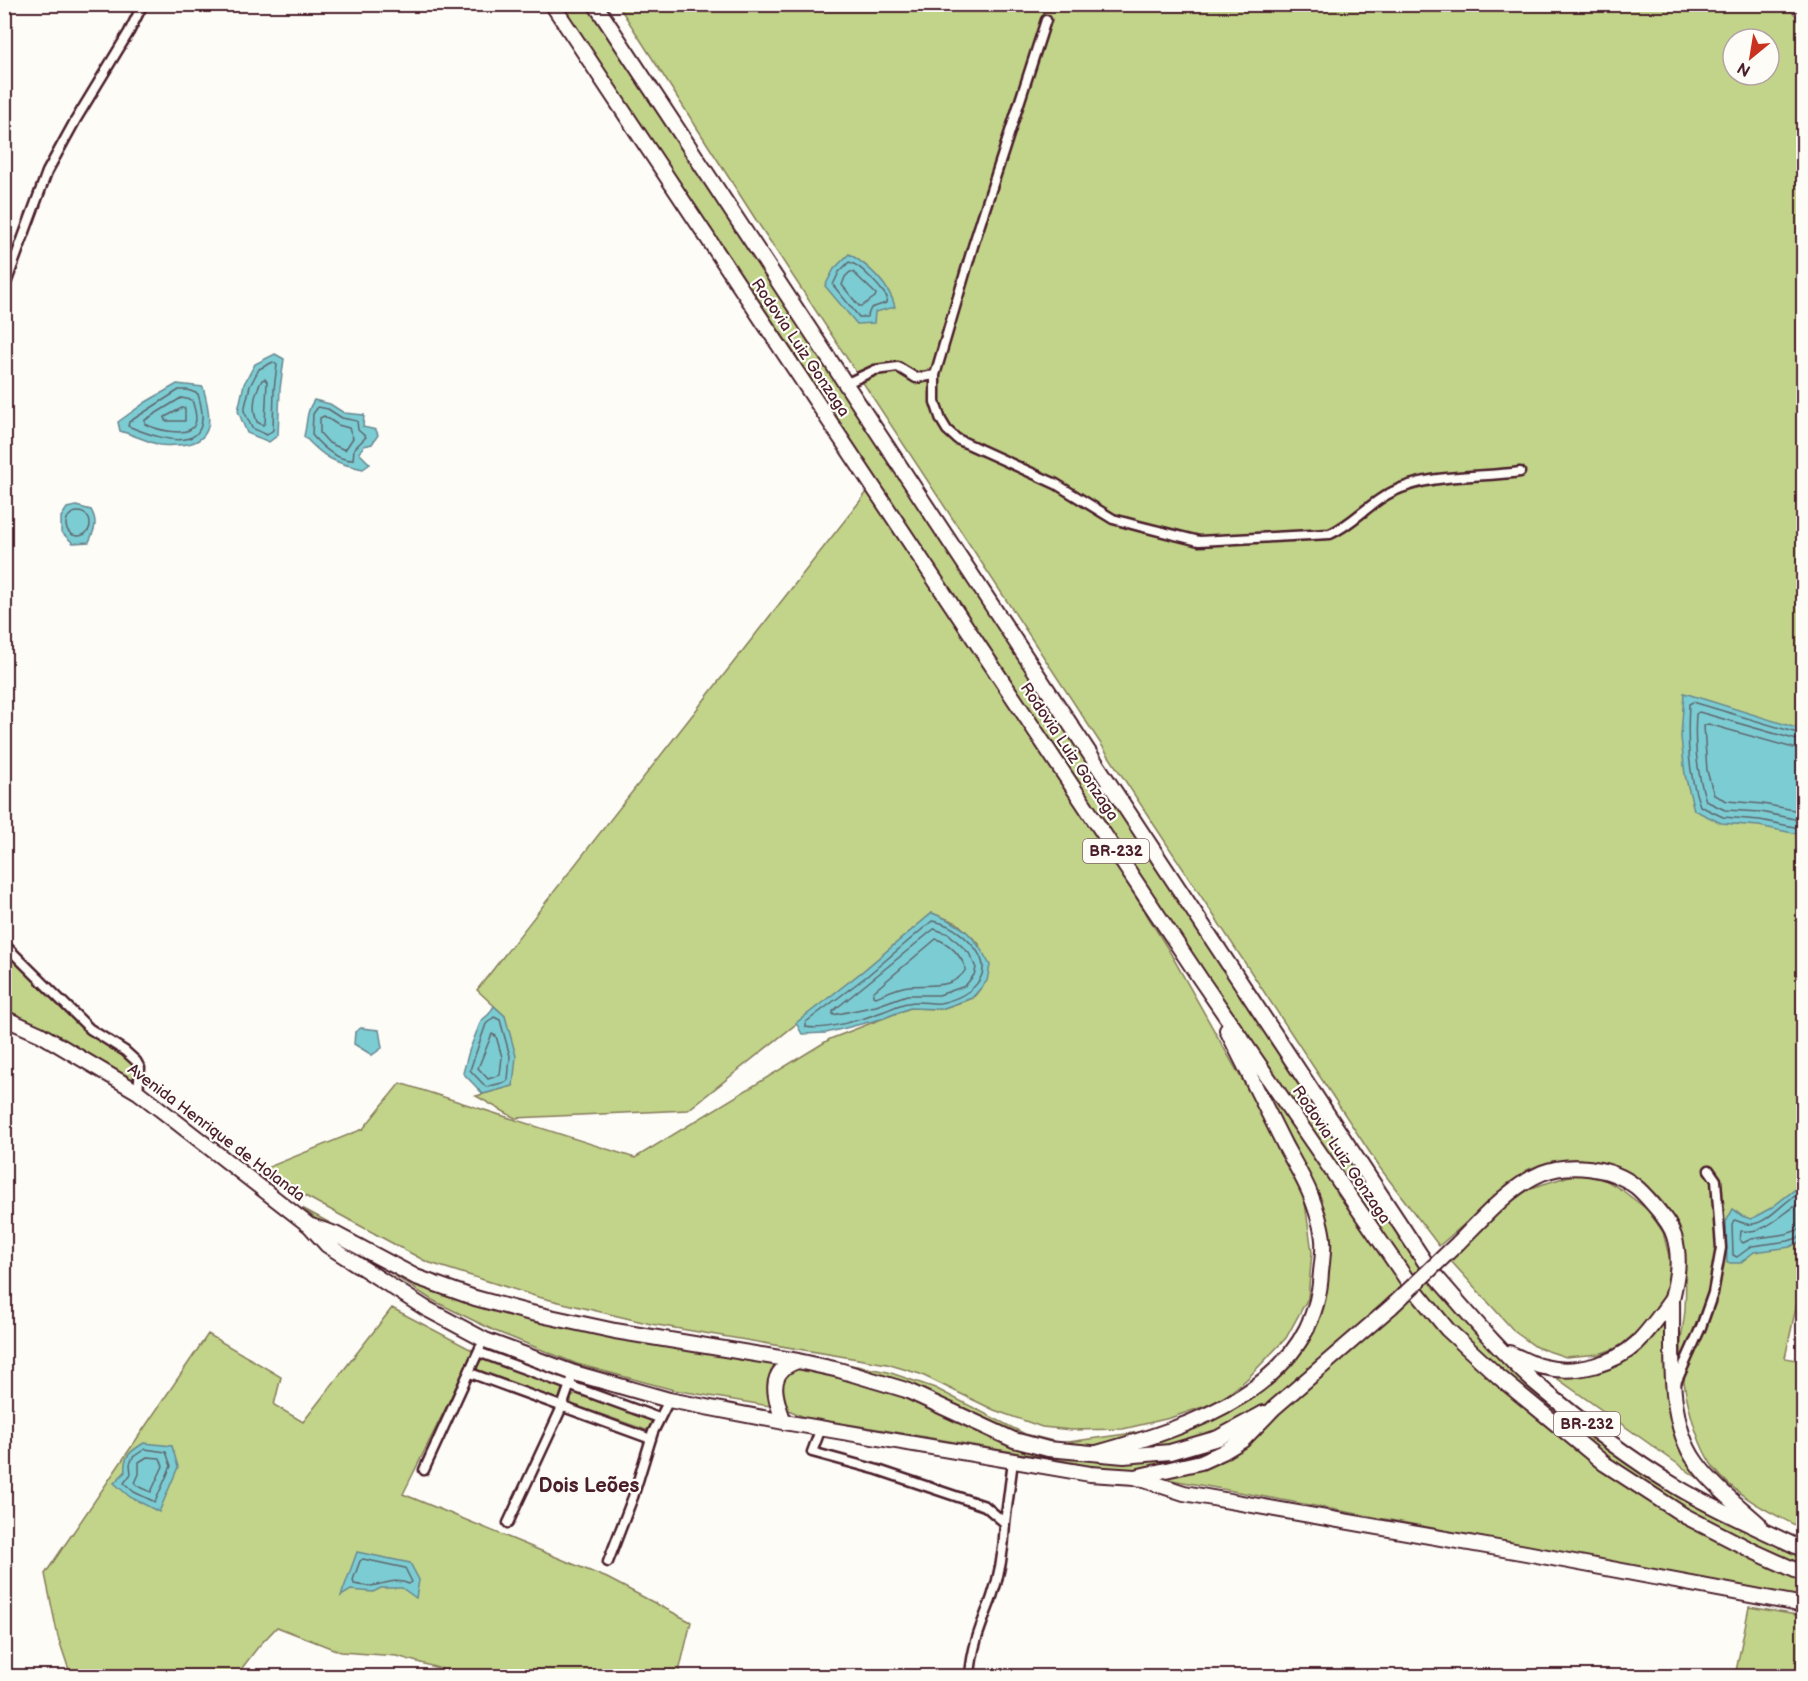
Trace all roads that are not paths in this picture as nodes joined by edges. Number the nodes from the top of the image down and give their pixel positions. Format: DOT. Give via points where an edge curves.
graph roads {
  1 [pos="143,4"];
  2 [pos="552,4"];
  3 [pos="595,4"];
  4 [pos="1046,20"];
  5 [pos="4,289"];
  6 [pos="935,375"];
  7 [pos="845,384"];
  8 [pos="1520,472"];
  9 [pos="4,944"];
  10 [pos="1201,980"];
  11 [pos="4,1018"];
  12 [pos="138,1092"];
  13 [pos="1710,1170"];
  14 [pos="310,1226"];
  15 [pos="1672,1299"];
  16 [pos="482,1346"];
  17 [pos="1499,1348"];
  18 [pos="798,1361"];
  19 [pos="470,1373"];
  20 [pos="574,1373"];
  21 [pos="570,1387"];
  22 [pos="1674,1388"];
  23 [pos="669,1400"];
  24 [pos="562,1407"];
  25 [pos="1274,1408"];
  26 [pos="659,1418"];
  27 [pos="784,1422"];
  28 [pos="821,1428"];
  29 [pos="651,1439"];
  30 [pos="1098,1453"];
  31 [pos="1013,1461"];
  32 [pos="424,1470"];
  33 [pos="1135,1477"];
  34 [pos="1005,1522"];
  35 [pos="508,1523"];
  36 [pos="1772,1535"];
  37 [pos="1803,1550"];
  38 [pos="608,1562"];
  39 [pos="1803,1574"];
  40 [pos="1803,1605"];
  41 [pos="970,1677"];
  1 -- 5 [label="street" via="46,172"];
  2 -- 10 [label="main road, Rodovia Luiz Gonzaga / BR-232"];
  3 -- 7 [label="main road, Rodovia Luiz Gonzaga / BR-232"];
  4 -- 6 [label="street"];
  6 -- 7 [label="street" via="916,378 898,367 875,370"];
  6 -- 8 [label="street" via="934,402 947,430 957,439 1056,484 1113,519 1191,540 1330,534 1376,501 1410,484"];
  7 -- 17 [label="main road, Rodovia Luiz Gonzaga / BR-232" via="1431,1271"];
  9 -- 12 [label="street" via="83,1023 136,1061 140,1068"];
  10 -- 30 [label="main road" via="1311,1196 1323,1239 1319,1292 1293,1351 1246,1394 1193,1421"];
  10 -- 39 [label="main road, Rodovia Luiz Gonzaga / BR-232" via="1407,1280 1448,1329 1524,1399 1613,1470 1685,1516"];
  11 -- 12 [label="main road, Avenida Henrique de Holanda"];
  12 -- 14 [label="main road, Avenida Henrique de Holanda"];
  13 -- 22 [label="street" via="1716,1180 1721,1248 1713,1293"];
  14 -- 16 [label="main road" via="327,1245"];
  14 -- 18 [label="main road" via="335,1234 416,1277 506,1306 615,1331"];
  15 -- 17 [label="main road" via="1636,1344 1595,1365 1544,1368"];
  15 -- 22 [label="main road"];
  15 -- 25 [label="main road, bridge" via="1679,1264 1674,1233 1645,1195 1633,1184 1588,1168 1545,1172 1525,1181 1495,1207 1391,1306"];
  16 -- 19 [label="street"];
  16 -- 20 [label="main road"];
  16 -- 21 [label="street"];
  17 -- 36 [label="main road, Rodovia Luiz Gonzaga / BR-232" via="1533,1380 1643,1465 1716,1509"];
  18 -- 27 [label="main road" via="790,1363 776,1383 775,1399"];
  18 -- 30 [label="main road" via="906,1390 1014,1440 1048,1449"];
  19 -- 24 [label="street"];
  19 -- 32 [label="street"];
  20 -- 21 [label="street"];
  20 -- 23 [label="main road"];
  21 -- 24 [label="street"];
  21 -- 26 [label="street"];
  22 -- 36 [label="main road" via="1680,1430 1694,1461 1718,1489"];
  23 -- 26 [label="street"];
  23 -- 27 [label="main road"];
  24 -- 29 [label="street"];
  24 -- 35 [label="street"];
  25 -- 30 [label="main road" via="1218,1438 1193,1446 1146,1455"];
  25 -- 33 [label="main road" via="1243,1440 1223,1452 1201,1462"];
  26 -- 29 [label="street"];
  27 -- 28 [label="main road"];
  28 -- 31 [label="main road"];
  28 -- 34 [label="street" via="812,1452 985,1506"];
  29 -- 38 [label="street"];
  31 -- 33 [label="main road"];
  31 -- 34 [label="street"];
  33 -- 40 [label="main road" via="1184,1493"];
  34 -- 41 [label="street" via="1000,1569 974,1645"];
  36 -- 37 [label="main road, Rodovia Luiz Gonzaga / BR-232"];
}
